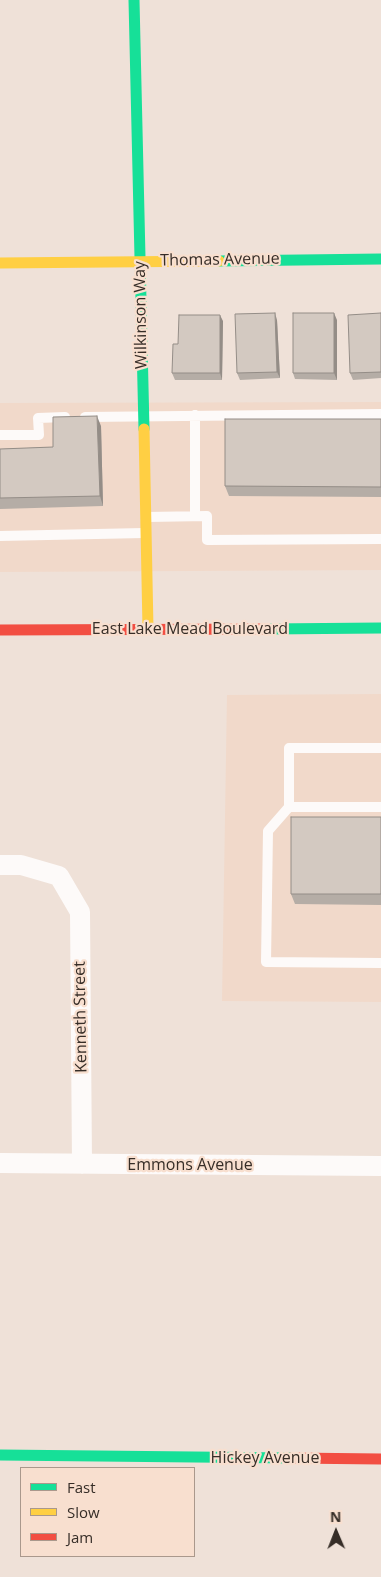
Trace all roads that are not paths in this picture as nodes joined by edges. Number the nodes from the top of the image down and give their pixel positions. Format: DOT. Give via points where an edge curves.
graph roads {
  1 [pos="134,0"];
  2 [pos="381,259"];
  3 [pos="140,261"];
  4 [pos="0,263"];
  5 [pos="381,414"];
  6 [pos="194,415"];
  7 [pos="144,416"];
  8 [pos="0,435"];
  9 [pos="195,516"];
  10 [pos="146,518"];
  11 [pos="146,533"];
  12 [pos="0,536"];
  13 [pos="381,538"];
  14 [pos="381,628"];
  15 [pos="148,629"];
  16 [pos="0,630"];
  17 [pos="381,748"];
  18 [pos="289,807"];
  19 [pos="381,808"];
  20 [pos="0,865"];
  21 [pos="381,963"];
  22 [pos="0,1163"];
  23 [pos="82,1164"];
  24 [pos="381,1166"];
  25 [pos="0,1456"];
  26 [pos="381,1459"];
  1 -- 3 [label="street, Wilkinson Way"];
  2 -- 3 [label="street, Thomas Avenue"];
  3 -- 4 [label="street, Thomas Avenue"];
  3 -- 7 [label="street, Wilkinson Way"];
  5 -- 6 [label="lane"];
  6 -- 7 [label="lane"];
  6 -- 9 [label="lane"];
  7 -- 8 [label="lane" via="38,418 39,434"];
  7 -- 10 [label="street, Wilkinson Way"];
  9 -- 10 [label="lane"];
  9 -- 13 [label="lane" via="207,516 207,540"];
  10 -- 11 [label="street, Wilkinson Way"];
  11 -- 12 [label="lane"];
  11 -- 15 [label="street, Wilkinson Way"];
  14 -- 15 [label="street, East Lake Mead Boulevard"];
  15 -- 16 [label="street, East Lake Mead Boulevard"];
  17 -- 18 [label="lane" via="289,748"];
  18 -- 19 [label="lane"];
  18 -- 21 [label="lane" via="268,831 266,962"];
  20 -- 23 [label="street, Kenneth Street" via="21,865 59,876 80,912"];
  22 -- 23 [label="street, Emmons Avenue"];
  23 -- 24 [label="street, Emmons Avenue"];
  25 -- 26 [label="street, Hickey Avenue"];
}
